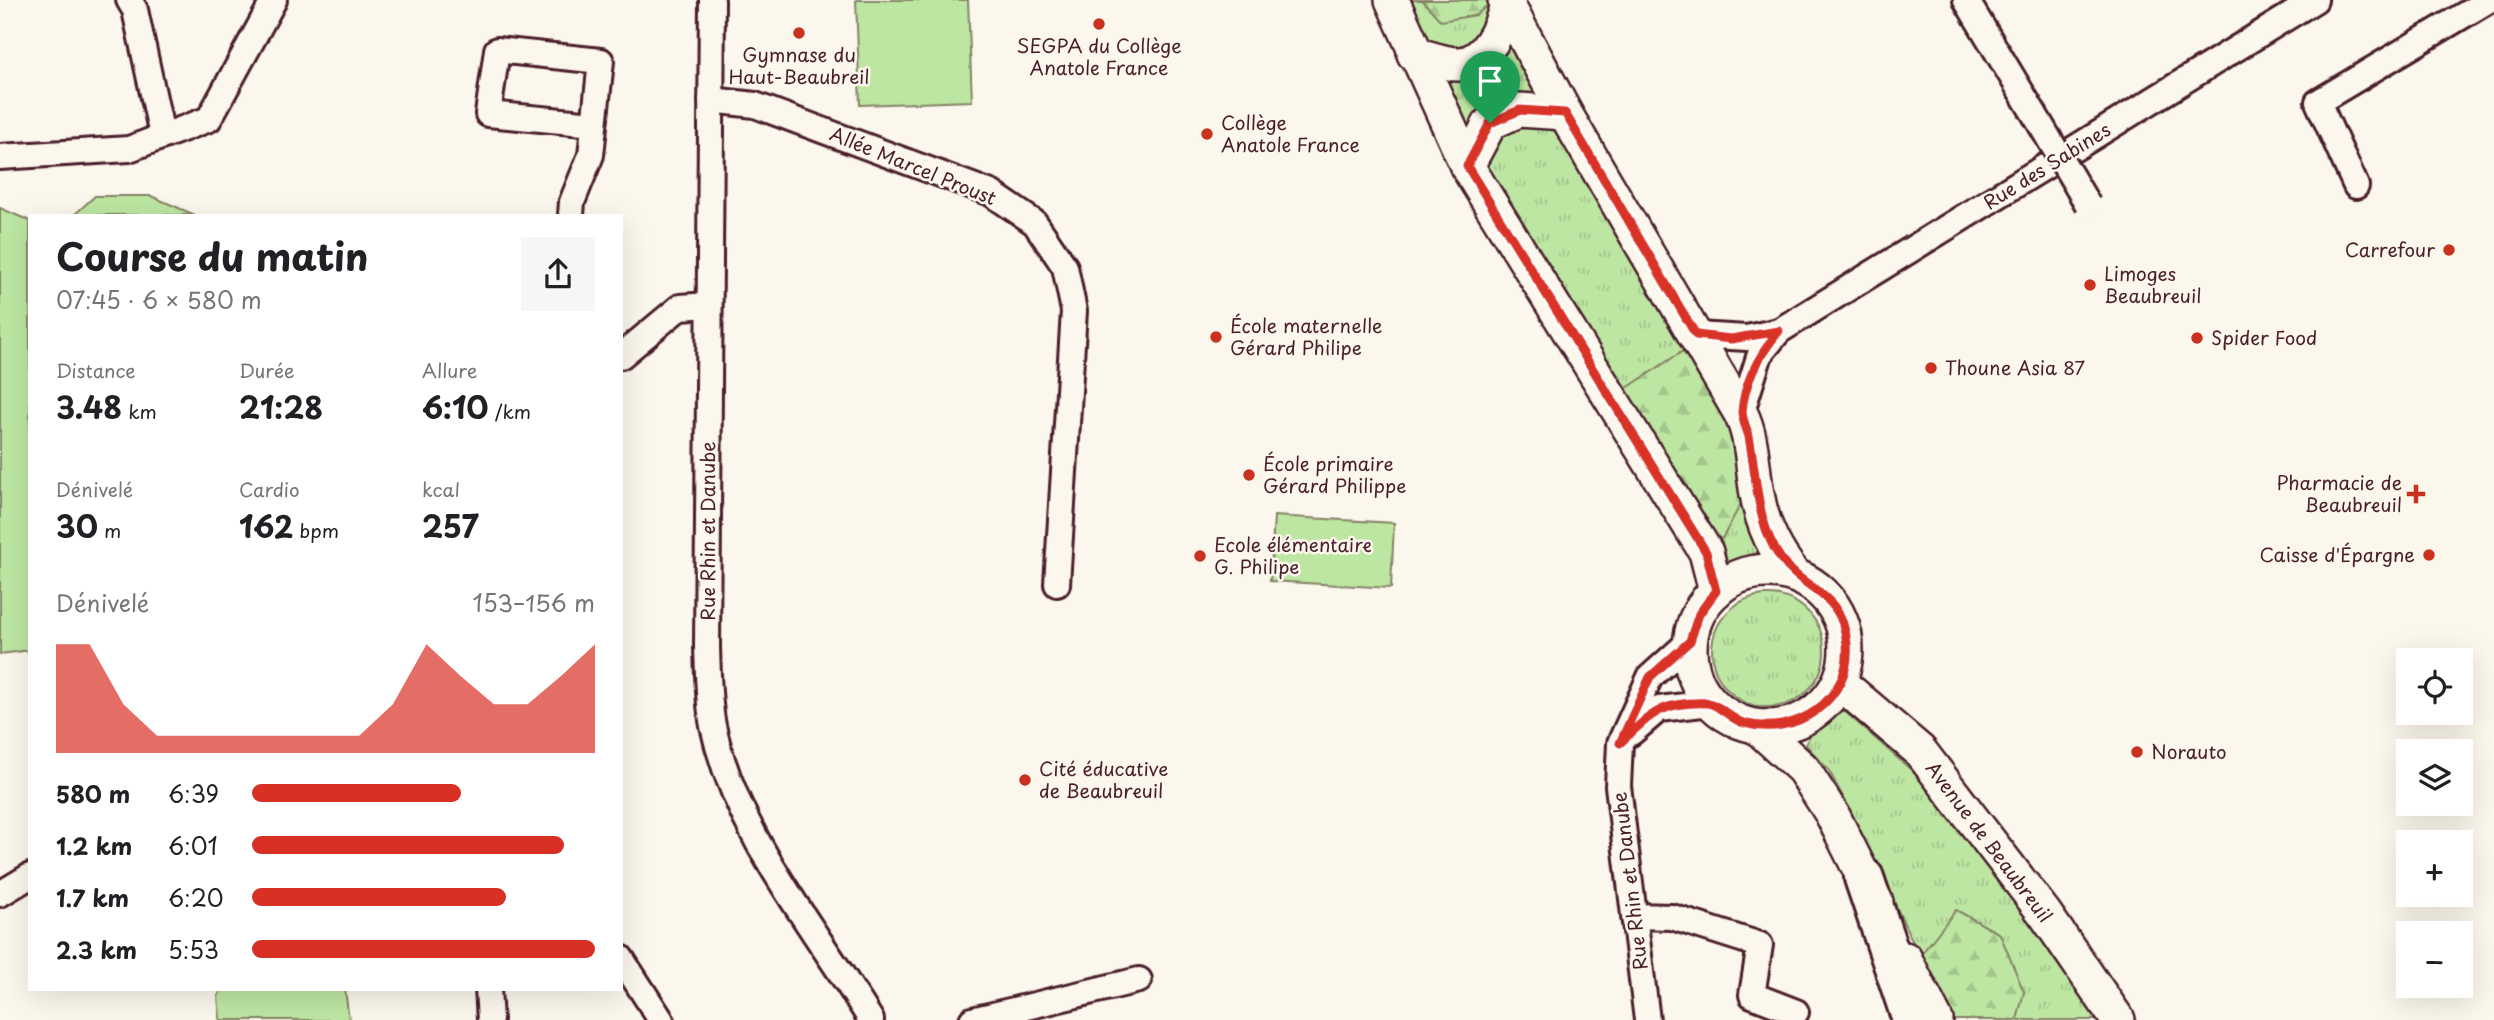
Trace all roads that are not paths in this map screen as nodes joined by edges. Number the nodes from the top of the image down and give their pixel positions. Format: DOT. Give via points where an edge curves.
graph roads {
  1 [pos="129,0"];
  2 [pos="274,0"];
  3 [pos="712,0"];
  4 [pos="1392,0"];
  5 [pos="1965,0"];
  6 [pos="2315,0"];
  7 [pos="2489,0"];
  8 [pos="1506,1"];
  9 [pos="1414,54"];
  10 [pos="711,100"];
  11 [pos="1565,113"];
  12 [pos="594,124"];
  13 [pos="162,135"];
  14 [pos="0,157"];
  15 [pos="1467,166"];
  16 [pos="2356,186"];
  17 [pos="2088,205"];
  18 [pos="571,214"];
  19 [pos="709,305"];
  20 [pos="1779,331"];
  21 [pos="1696,335"];
  22 [pos="623,354"];
  23 [pos="1741,414"];
  24 [pos="1793,573"];
  25 [pos="1057,584"];
  26 [pos="1716,591"];
  27 [pos="1690,641"];
  28 [pos="1840,683"];
  29 [pos="1711,703"];
  30 [pos="1757,727"];
  31 [pos="1620,743"];
  32 [pos="28,877"];
  33 [pos="1864,878"];
  34 [pos="0,894"];
  35 [pos="1634,916"];
  36 [pos="623,961"];
  37 [pos="1139,980"];
  38 [pos="488,991"];
  39 [pos="1796,1012"];
  40 [pos="490,1020"];
  41 [pos="661,1020"];
  42 [pos="871,1020"];
  43 [pos="972,1020"];
  44 [pos="1647,1020"];
  45 [pos="1912,1020"];
  46 [pos="1936,1020"];
  47 [pos="2118,1020"];
  1 -- 13 [label="street"];
  2 -- 13 [label="street" via="209,119"];
  3 -- 10 [label="street, Rue Rhin et Danube"];
  4 -- 9 [label="main road"];
  5 -- 17 [label="street, bridge"];
  6 -- 20 [label="street, Rue des Sabines"];
  7 -- 16 [label="street" via="2318,102"];
  8 -- 9 [label="main road" via="1503,20 1485,52 1460,64"];
  8 -- 11 [label="main road"];
  9 -- 15 [label="main road"];
  10 -- 19 [label="street, Rue Rhin et Danube"];
  10 -- 25 [label="street, Allée Marcel Proust" via="755,105 991,193 1035,223 1065,267 1074,312"];
  11 -- 15 [label="main road" via="1520,110 1490,123"];
  11 -- 21 [label="main road"];
  12 -- 12 [label="street" via="600,61 497,51 488,114"];
  12 -- 18 [label="street" via="590,155"];
  13 -- 14 [label="street" via="129,149"];
  15 -- 26 [label="main road" via="1706,552"];
  19 -- 22 [label="street" via="680,307"];
  19 -- 42 [label="street, Rue Rhin et Danube" via="707,646 713,726 731,787 763,854"];
  20 -- 21 [label="street, Rue des Sabines" via="1731,339"];
  20 -- 23 [label="street, Rue des Sabines" via="1760,354"];
  21 -- 23 [label="main road"];
  23 -- 24 [label="main road" via="1769,534"];
  24 -- 26 [label="main road" via="1749,573"];
  24 -- 28 [label="main road" via="1815,586 1835,607 1843,625 1846,664"];
  26 -- 27 [label="main road" via="1699,614"];
  27 -- 29 [label="main road" via="1694,674"];
  27 -- 31 [label="street, Rue Rhin et Danube" via="1650,677"];
  28 -- 30 [label="main road" via="1829,700 1796,723"];
  28 -- 47 [label="main road, Avenue de Beaubreuil" via="1920,751 2045,914"];
  29 -- 30 [label="main road"];
  29 -- 31 [label="street" via="1654,711"];
  30 -- 33 [label="main road" via="1803,769"];
  31 -- 35 [label="street, Rue Rhin et Danube" via="1618,786"];
  32 -- 34 [label="street"];
  33 -- 45 [label="highway"];
  33 -- 46 [label="main road"];
  35 -- 39 [label="street" via="1672,917 1760,945 1752,995"];
  35 -- 44 [label="street, Rue Rhin et Danube"];
  36 -- 41 [label="street"];
  37 -- 43 [label="street"];
  38 -- 40 [label="street"];
}
